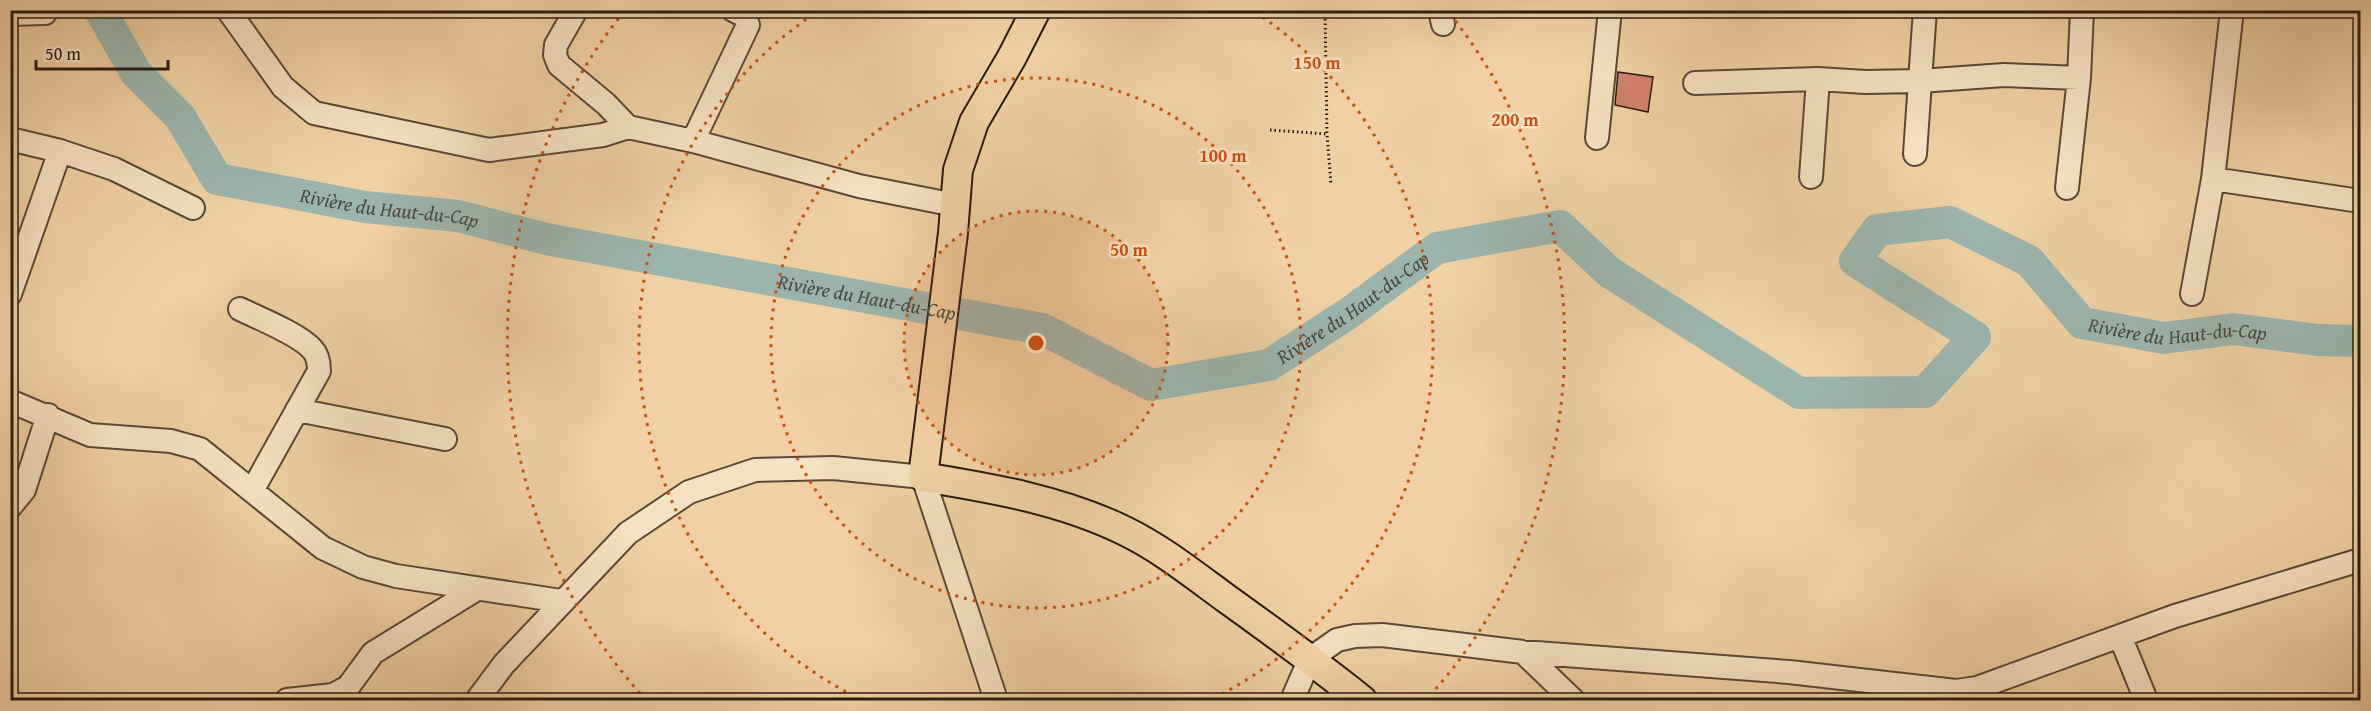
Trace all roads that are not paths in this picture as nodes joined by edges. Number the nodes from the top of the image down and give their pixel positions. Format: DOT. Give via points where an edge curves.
graph roads {
  1 [pos="228,10"];
  2 [pos="576,10"];
  3 [pos="734,10"];
  4 [pos="1036,10"];
  5 [pos="1610,10"];
  6 [pos="1925,10"];
  7 [pos="2082,10"];
  8 [pos="2232,10"];
  9 [pos="10,14"];
  10 [pos="45,14"];
  11 [pos="2079,78"];
  12 [pos="1818,79"];
  13 [pos="1920,81"];
  14 [pos="1695,83"];
  15 [pos="628,127"];
  16 [pos="1597,138"];
  17 [pos="10,139"];
  18 [pos="693,141"];
  19 [pos="60,151"];
  20 [pos="1915,154"];
  21 [pos="1811,177"];
  22 [pos="2213,179"];
  23 [pos="2067,188"];
  24 [pos="2361,201"];
  25 [pos="955,205"];
  26 [pos="193,208"];
  27 [pos="19,245"];
  28 [pos="10,294"];
  29 [pos="2192,294"];
  30 [pos="240,309"];
  31 [pos="10,401"];
  32 [pos="297,410"];
  33 [pos="48,416"];
  34 [pos="444,439"];
  35 [pos="923,477"];
  36 [pos="252,491"];
  37 [pos="11,509"];
  38 [pos="2361,560"];
  39 [pos="477,589"];
  40 [pos="561,601"];
  41 [pos="2120,636"];
  42 [pos="1523,652"];
  43 [pos="1310,659"];
  44 [pos="287,700"];
  45 [pos="477,700"];
  46 [pos="996,700"];
  47 [pos="1292,700"];
  48 [pos="1362,700"];
  49 [pos="1573,700"];
  50 [pos="2146,700"];
  1 -- 15 [label="street" via="283,87 314,113 489,150 603,135"];
  2 -- 15 [label="street" via="556,45 559,65"];
  3 -- 18 [label="street" via="745,16 747,26"];
  4 -- 25 [label="main road" via="974,122 958,170"];
  5 -- 16 [label="street"];
  6 -- 13 [label="street"];
  7 -- 11 [label="street"];
  8 -- 22 [label="street"];
  9 -- 10 [label="street"];
  11 -- 13 [label="street" via="2004,75"];
  11 -- 23 [label="street"];
  12 -- 13 [label="street"];
  12 -- 14 [label="street"];
  12 -- 21 [label="street"];
  13 -- 20 [label="street"];
  15 -- 18 [label="street"];
  17 -- 19 [label="street"];
  18 -- 25 [label="street" via="859,186"];
  19 -- 26 [label="street" via="114,169"];
  19 -- 27 [label="street"];
  22 -- 24 [label="street"];
  22 -- 29 [label="street"];
  25 -- 35 [label="main road"];
  27 -- 28 [label="street"];
  30 -- 32 [label="street" via="313,349 319,371"];
  31 -- 33 [label="street"];
  32 -- 34 [label="street"];
  32 -- 36 [label="street"];
  33 -- 36 [label="street" via="90,435 171,441 200,449"];
  33 -- 37 [label="street" via="24,490"];
  35 -- 40 [label="street" via="833,468 755,470 700,488 628,533"];
  35 -- 43 [label="main road" via="995,488 1081,513 1123,530 1162,551"];
  35 -- 46 [label="street"];
  36 -- 39 [label="street" via="323,548 363,567"];
  38 -- 41 [label="street"];
  39 -- 40 [label="street"];
  39 -- 44 [label="street" via="373,653 348,687 333,695"];
  40 -- 45 [label="street"];
  41 -- 42 [label="street" via="1977,688 1956,691 1789,672"];
  41 -- 50 [label="street"];
  42 -- 43 [label="street" via="1373,635 1337,640"];
  42 -- 49 [label="street"];
  43 -- 47 [label="street"];
  43 -- 48 [label="main road"];
}
